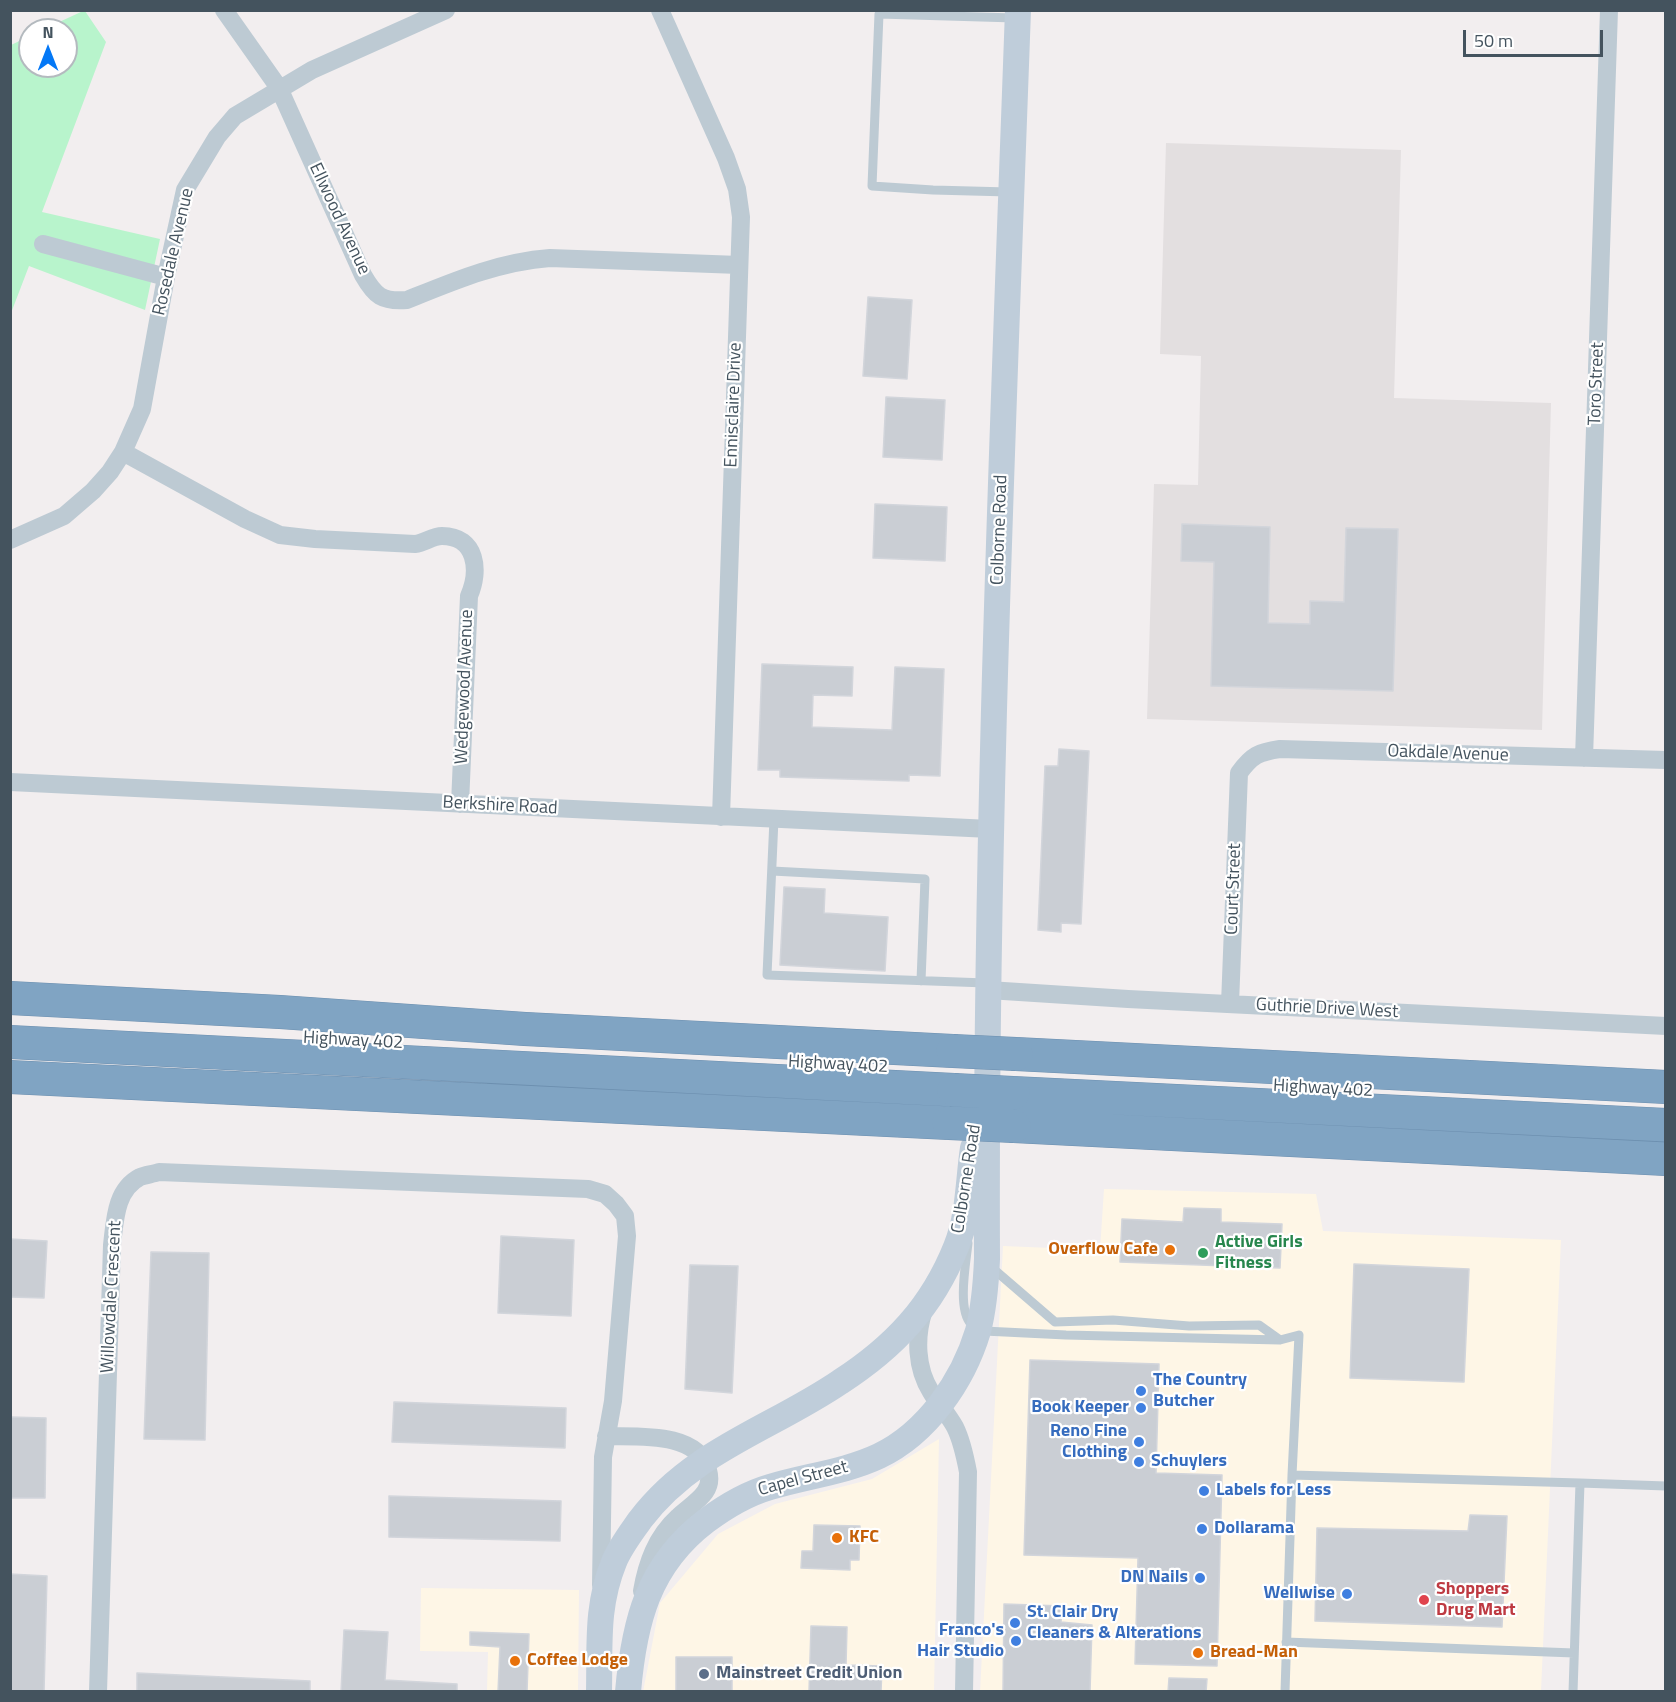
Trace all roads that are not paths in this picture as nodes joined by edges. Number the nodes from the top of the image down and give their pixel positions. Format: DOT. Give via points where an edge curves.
graph roads {
  1 [pos="224,10"];
  2 [pos="446,10"];
  3 [pos="660,10"];
  4 [pos="1609,10"];
  5 [pos="1018,14"];
  6 [pos="279,88"];
  7 [pos="1012,192"];
  8 [pos="43,244"];
  9 [pos="739,265"];
  10 [pos="166,277"];
  11 [pos="123,452"];
  12 [pos="10,540"];
  13 [pos="1584,758"];
  14 [pos="1665,760"];
  15 [pos="1239,773"];
  16 [pos="10,782"];
  17 [pos="460,804"];
  18 [pos="722,817"];
  19 [pos="774,819"];
  20 [pos="990,829"];
  21 [pos="771,871"];
  22 [pos="921,981"];
  23 [pos="988,987"];
  24 [pos="10,998"];
  25 [pos="1230,1004"];
  26 [pos="10,1023"];
  27 [pos="1665,1026"];
  28 [pos="10,1042"];
  29 [pos="1007,1067"];
  30 [pos="953,1070"];
  31 [pos="10,1077"];
  32 [pos="106,1082"];
  33 [pos="10,1084"];
  34 [pos="1665,1087"];
  35 [pos="1665,1106"];
  36 [pos="1665,1125"];
  37 [pos="1665,1159"];
  38 [pos="966,1208"];
  39 [pos="987,1264"];
  40 [pos="930,1295"];
  41 [pos="978,1329"];
  42 [pos="1280,1340"];
  43 [pos="967,1359"];
  44 [pos="940,1404"];
  45 [pos="606,1436"];
  46 [pos="704,1459"];
  47 [pos="968,1472"];
  48 [pos="1292,1475"];
  49 [pos="1580,1484"];
  50 [pos="1665,1486"];
  51 [pos="601,1605"];
  52 [pos="638,1622"];
  53 [pos="1286,1642"];
  54 [pos="1574,1653"];
  55 [pos="98,1692"];
  56 [pos="599,1692"];
  57 [pos="628,1692"];
  58 [pos="964,1692"];
  59 [pos="1285,1692"];
  60 [pos="1573,1692"];
  1 -- 6 [label="street, Ellwood Avenue"];
  2 -- 6 [label="street, Rosedale Avenue"];
  3 -- 9 [label="street, Ennisclaire Drive" via="735,182 741,218"];
  4 -- 13 [label="street, Toro Street"];
  5 -- 7 [label="street, Colborne Road"];
  5 -- 7 [label="lane" via="879,14 872,186"];
  6 -- 9 [label="street, Ellwood Avenue" via="363,275 377,295 386,299 407,300 487,268 531,259"];
  6 -- 10 [label="street, Rosedale Avenue" via="235,116 217,137 185,190"];
  7 -- 20 [label="street, Colborne Road"];
  8 -- 10 [label="street"];
  9 -- 18 [label="street, Ennisclaire Drive"];
  10 -- 11 [label="street, Rosedale Avenue" via="142,409"];
  11 -- 12 [label="street, Rosedale Avenue" via="110,472 63,516"];
  11 -- 17 [label="street, Wedgewood Avenue" via="280,535 415,544 443,536 468,547 476,571 469,596"];
  13 -- 14 [label="street, Oakdale Avenue"];
  13 -- 15 [label="street, Oakdale Avenue" via="1280,749 1261,752"];
  15 -- 25 [label="street, Court Street"];
  16 -- 17 [label="street, Berkshire Road"];
  17 -- 18 [label="street, Berkshire Road"];
  18 -- 19 [label="street, Berkshire Road"];
  19 -- 20 [label="street, Berkshire Road"];
  19 -- 21 [label="lane"];
  20 -- 23 [label="street, Colborne Road"];
  21 -- 22 [label="lane" via="925,879"];
  21 -- 22 [label="lane" via="767,975"];
  22 -- 23 [label="lane"];
  23 -- 25 [label="street, Guthrie Drive West"];
  23 -- 29 [label="street, Colborne Road"];
  24 -- 30 [label="highway" via="525,1029"];
  25 -- 27 [label="street, Guthrie Drive West"];
  26 -- 30 [label="highway, Highway 402"];
  28 -- 30 [label="highway"];
  29 -- 30 [label="highway, Highway 402"];
  29 -- 34 [label="highway"];
  29 -- 35 [label="highway, Highway 402"];
  29 -- 36 [label="highway"];
  29 -- 38 [label="street, Colborne Road"];
  29 -- 39 [label="street, Colborne Road"];
  31 -- 32 [label="highway"];
  32 -- 33 [label="highway"];
  32 -- 37 [label="highway, bridge"];
  38 -- 40 [label="street, Colborne Road" via="956,1247"];
  38 -- 41 [label="lane" via="964,1305 969,1323"];
  39 -- 41 [label="street, Colborne Road"];
  39 -- 42 [label="lane" via="1055,1322 1259,1325"];
  40 -- 44 [label="street, Colborne Road" via="919,1326 920,1362 927,1384"];
  40 -- 46 [label="street" via="902,1334 847,1377"];
  41 -- 42 [label="lane"];
  41 -- 43 [label="street, Colborne Road"];
  42 -- 48 [label="lane" via="1299,1335"];
  43 -- 44 [label="street, Colborne Road"];
  43 -- 47 [label="street" via="954,1405 965,1439"];
  44 -- 47 [label="street, Colborne Road" via="961,1440"];
  44 -- 52 [label="street, Capel Street" via="915,1432 880,1456 768,1487 724,1507 686,1537 669,1557 648,1594"];
  45 -- 46 [label="street" via="686,1443"];
  45 -- 51 [label="street"];
  45 -- 55 [label="street, Willowdale Crescent" via="613,1401 627,1236 625,1216 605,1194 588,1189 159,1172 140,1177 119,1201 112,1245"];
  46 -- 51 [label="street" via="652,1504 634,1528 615,1560"];
  46 -- 52 [label="street, Capel Street" via="709,1484 666,1528 657,1543 644,1580"];
  47 -- 58 [label="street, Colborne Road"];
  48 -- 49 [label="lane"];
  48 -- 53 [label="lane"];
  49 -- 50 [label="lane"];
  49 -- 54 [label="lane"];
  51 -- 56 [label="street"];
  52 -- 57 [label="street, Capel Street"];
  53 -- 54 [label="lane"];
  53 -- 59 [label="lane"];
  54 -- 60 [label="lane"];
}
